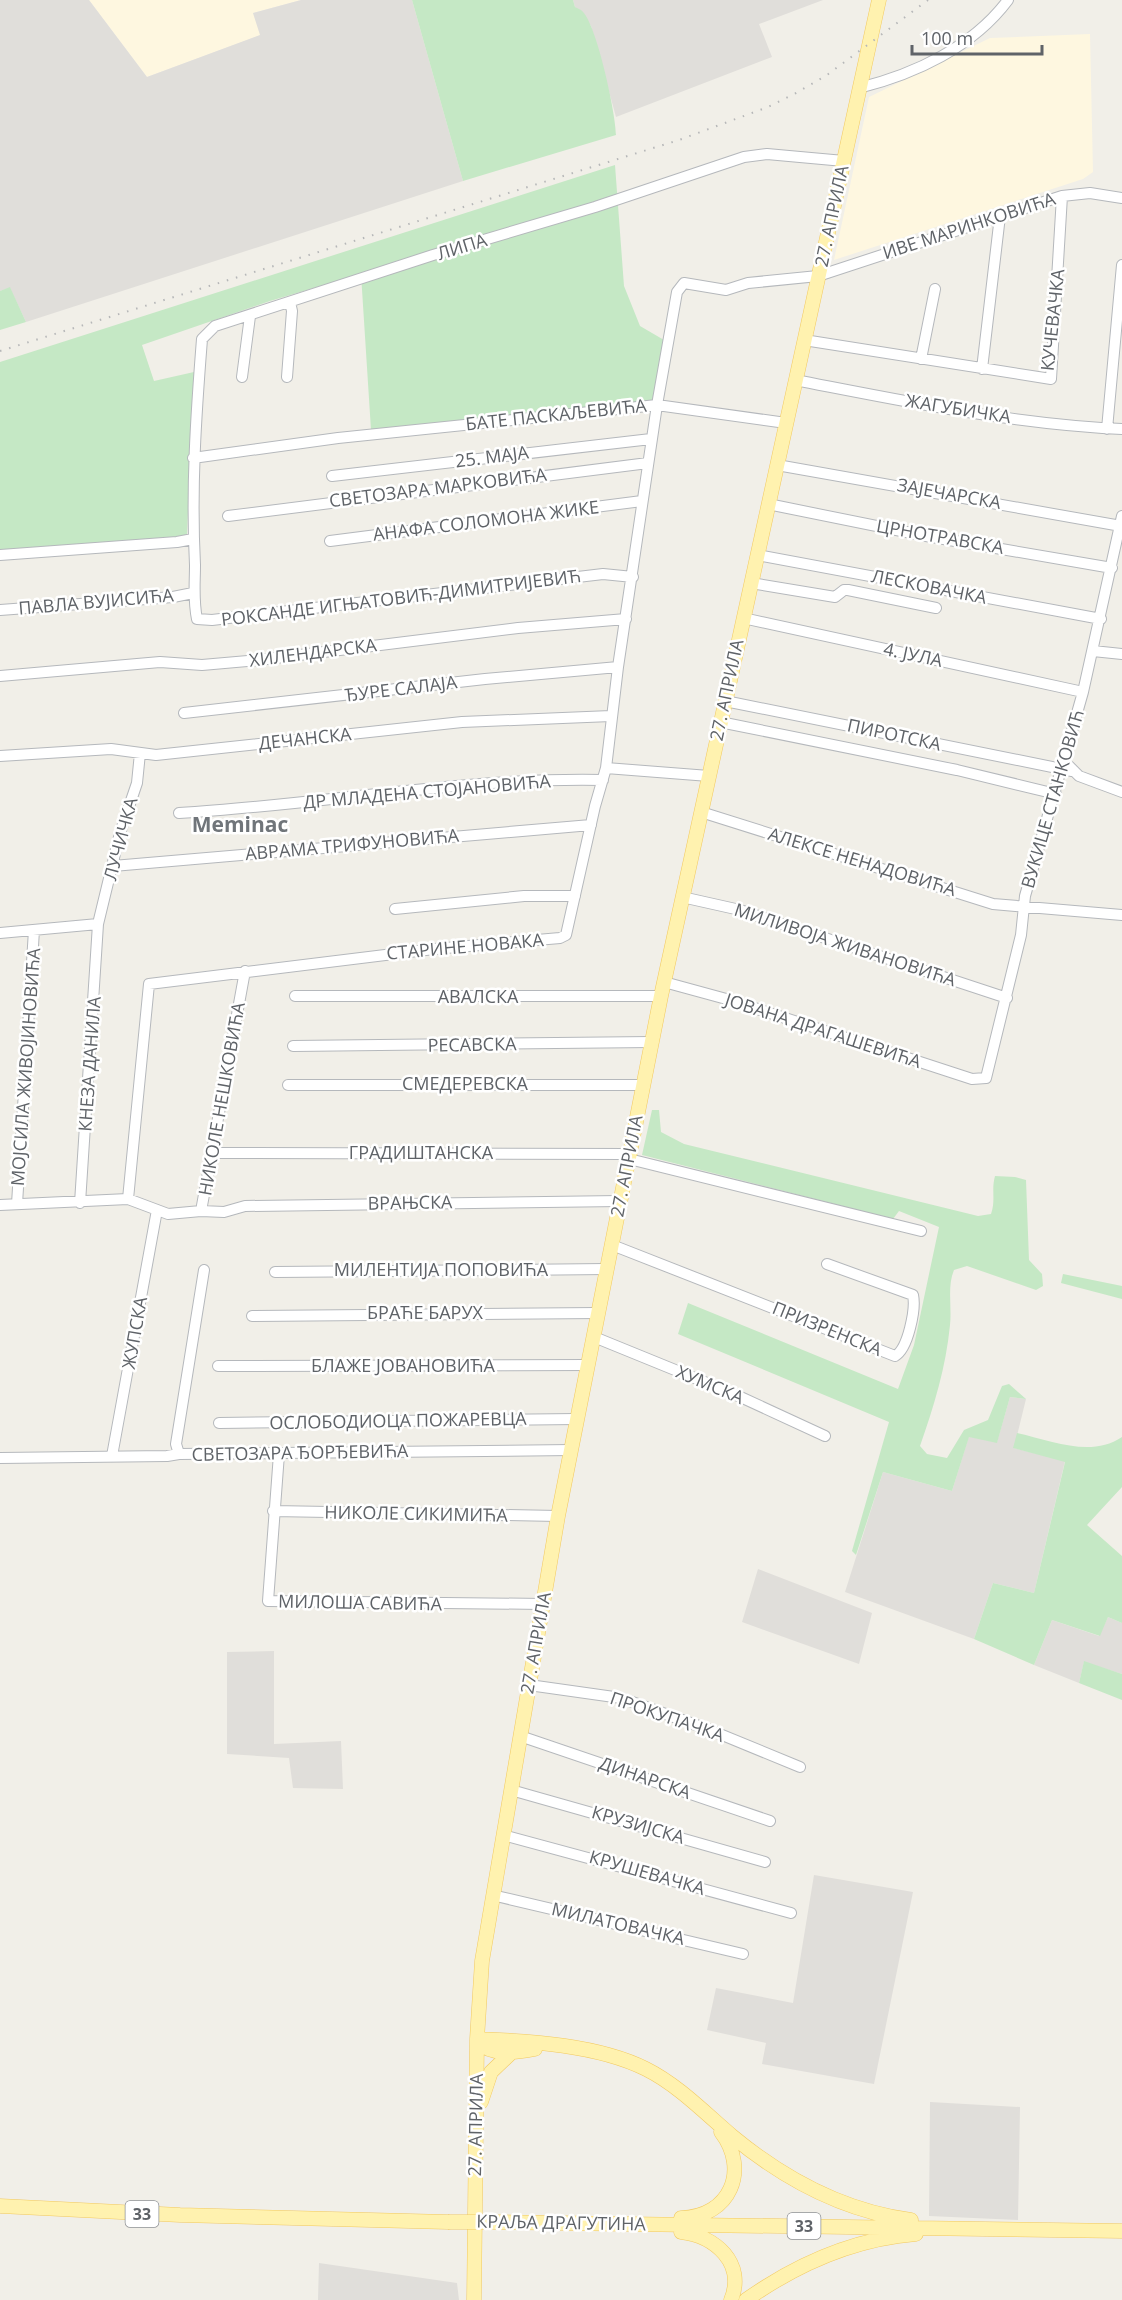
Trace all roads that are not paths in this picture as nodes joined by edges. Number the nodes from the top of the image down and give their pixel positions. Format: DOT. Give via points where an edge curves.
graph roads {
  1 [pos="879,0"];
  2 [pos="1008,0"];
  3 [pos="860,88"];
  4 [pos="844,161"];
  5 [pos="1062,196"];
  6 [pos="1122,198"];
  7 [pos="1000,216"];
  8 [pos="1122,265"];
  9 [pos="818,276"];
  10 [pos="1121,288"];
  11 [pos="935,289"];
  12 [pos="290,302"];
  13 [pos="250,315"];
  14 [pos="804,340"];
  15 [pos="921,359"];
  16 [pos="982,369"];
  17 [pos="242,377"];
  18 [pos="287,377"];
  19 [pos="795,380"];
  20 [pos="657,405"];
  21 [pos="786,423"];
  22 [pos="1107,429"];
  23 [pos="1122,429"];
  24 [pos="651,439"];
  25 [pos="193,458"];
  26 [pos="648,463"];
  27 [pos="777,465"];
  28 [pos="332,476"];
  29 [pos="642,501"];
  30 [pos="768,504"];
  31 [pos="228,516"];
  32 [pos="1121,521"];
  33 [pos="193,538"];
  34 [pos="330,541"];
  35 [pos="0,555"];
  36 [pos="757,555"];
  37 [pos="1112,568"];
  38 [pos="633,577"];
  39 [pos="751,583"];
  40 [pos="193,592"];
  41 [pos="936,608"];
  42 [pos="0,610"];
  43 [pos="743,618"];
  44 [pos="626,619"];
  45 [pos="1101,619"];
  46 [pos="1093,651"];
  47 [pos="1122,654"];
  48 [pos="618,667"];
  49 [pos="0,676"];
  50 [pos="1083,692"];
  51 [pos="725,701"];
  52 [pos="184,713"];
  53 [pos="611,716"];
  54 [pos="720,722"];
  55 [pos="140,753"];
  56 [pos="0,756"];
  57 [pos="606,768"];
  58 [pos="1071,773"];
  59 [pos="709,776"];
  60 [pos="603,780"];
  61 [pos="1057,790"];
  62 [pos="1122,792"];
  63 [pos="701,812"];
  64 [pos="179,813"];
  65 [pos="591,825"];
  66 [pos="113,866"];
  67 [pos="575,896"];
  68 [pos="682,897"];
  69 [pos="1023,907"];
  70 [pos="395,909"];
  71 [pos="1122,915"];
  72 [pos="98,924"];
  73 [pos="34,930"];
  74 [pos="0,933"];
  75 [pos="245,971"];
  76 [pos="662,989"];
  77 [pos="295,996"];
  78 [pos="1007,998"];
  79 [pos="652,1042"];
  80 [pos="293,1047"];
  81 [pos="982,1079"];
  82 [pos="288,1084"];
  83 [pos="643,1085"];
  84 [pos="213,1153"];
  85 [pos="629,1156"];
  86 [pos="128,1198"];
  87 [pos="620,1201"];
  88 [pos="80,1203"];
  89 [pos="17,1204"];
  90 [pos="0,1205"];
  91 [pos="158,1210"];
  92 [pos="201,1211"];
  93 [pos="921,1231"];
  94 [pos="612,1245"];
  95 [pos="827,1264"];
  96 [pos="607,1269"];
  97 [pos="204,1270"];
  98 [pos="275,1272"];
  99 [pos="598,1313"];
  100 [pos="252,1316"];
  101 [pos="594,1337"];
  102 [pos="588,1365"];
  103 [pos="218,1366"];
  104 [pos="578,1419"];
  105 [pos="219,1423"];
  106 [pos="825,1436"];
  107 [pos="572,1450"];
  108 [pos="179,1454"];
  109 [pos="279,1454"];
  110 [pos="112,1456"];
  111 [pos="0,1458"];
  112 [pos="273,1511"];
  113 [pos="558,1516"];
  114 [pos="543,1604"];
  115 [pos="529,1685"];
  116 [pos="520,1736"];
  117 [pos="800,1767"];
  118 [pos="511,1790"];
  119 [pos="770,1821"];
  120 [pos="503,1835"];
  121 [pos="765,1862"];
  122 [pos="492,1895"];
  123 [pos="791,1913"];
  124 [pos="743,1954"];
  125 [pos="477,2040"];
  126 [pos="549,2046"];
  127 [pos="512,2052"];
  128 [pos="476,2114"];
  129 [pos="714,2120"];
  130 [pos="0,2206"];
  131 [pos="653,2225"];
  132 [pos="954,2228"];
  133 [pos="1122,2231"];
  134 [pos="474,2300"];
  135 [pos="731,2300"];
  136 [pos="746,2300"];
  1 -- 3 [label="main road, 27. АПРИЛА"];
  2 -- 3 [label="street" via="993,20 922,68"];
  3 -- 4 [label="main road, 27. АПРИЛА"];
  4 -- 9 [label="main road, 27. АПРИЛА"];
  4 -- 12 [label="street, ЛИПА" via="767,154 744,157"];
  5 -- 6 [label="street, ИВЕ МАРИНКОВИЋА" via="1090,193"];
  5 -- 7 [label="street, ИВЕ МАРИНКОВИЋА"];
  5 -- 16 [label="street, КУЧЕВАЧКА" via="1051,379"];
  7 -- 9 [label="street, ИВЕ МАРИНКОВИЋА"];
  7 -- 16 [label="street"];
  8 -- 10 [label="street"];
  9 -- 14 [label="main road, 27. АПРИЛА"];
  9 -- 20 [label="street, БАТЕ ПАСКАЉЕВИЋА" via="748,283 726,290 692,283 680,286"];
  10 -- 22 [label="street"];
  11 -- 15 [label="street"];
  12 -- 13 [label="street, ЛИПА"];
  12 -- 18 [label="street"];
  13 -- 17 [label="street"];
  13 -- 25 [label="street, ЛИПА" via="215,326 202,339"];
  14 -- 15 [label="street, КУЧЕВАЧКА"];
  14 -- 19 [label="main road, 27. АПРИЛА"];
  15 -- 16 [label="street, КУЧЕВАЧКА"];
  19 -- 21 [label="main road, 27. АПРИЛА"];
  19 -- 22 [label="street, ЖАГУБИЧКА" via="955,410"];
  20 -- 21 [label="street"];
  20 -- 24 [label="street, СТАРИНЕ НОВАКА"];
  20 -- 25 [label="street, БАТЕ ПАСКАЉЕВИЋА" via="338,438"];
  21 -- 27 [label="main road, 27. АПРИЛА"];
  22 -- 23 [label="street, ЖАГУБИЧКА"];
  24 -- 26 [label="street, СТАРИНЕ НОВАКА"];
  24 -- 28 [label="street, 25. МАЈА"];
  25 -- 33 [label="street, ЛИПА"];
  26 -- 29 [label="street, СТАРИНЕ НОВАКА"];
  26 -- 31 [label="street, СВЕТОЗАРА МАРКОВИЋА"];
  27 -- 30 [label="main road, 27. АПРИЛА"];
  27 -- 32 [label="street, ЗАЈЕЧАРСКА"];
  29 -- 34 [label="street, АНАФА СОЛОМОНА ЖИКЕ"];
  29 -- 38 [label="street, СТАРИНЕ НОВАКА"];
  30 -- 36 [label="main road, 27. АПРИЛА"];
  30 -- 37 [label="street, ЦРНОТРАВСКА"];
  32 -- 37 [label="street, ВУКИЦЕ СТАНКОВИЋ"];
  33 -- 35 [label="street"];
  33 -- 40 [label="street, ЛИПА"];
  36 -- 39 [label="main road, 27. АПРИЛА"];
  36 -- 45 [label="street, ЛЕСКОВАЧКА"];
  37 -- 45 [label="street, ВУКИЦЕ СТАНКОВИЋ"];
  38 -- 40 [label="street, РОКСАНДЕ ИГЊАТОВИЋ-ДИМИТРИЈЕВИЋ" via="603,574 202,621 197,619"];
  38 -- 44 [label="street, СТАРИНЕ НОВАКА"];
  39 -- 41 [label="street" via="818,596 835,597 848,590"];
  39 -- 43 [label="main road, 27. АПРИЛА"];
  40 -- 42 [label="street, ПАВЛА ВУЈИСИЋА" via="173,597"];
  43 -- 50 [label="street, 4. ЈУЛА"];
  43 -- 51 [label="main road, 27. АПРИЛА"];
  44 -- 48 [label="street, СТАРИНЕ НОВАКА"];
  44 -- 49 [label="street, ХИЛЕНДАРСКА" via="225,663 160,662"];
  45 -- 46 [label="street, ВУКИЦЕ СТАНКОВИЋ"];
  46 -- 47 [label="street"];
  46 -- 50 [label="street, ВУКИЦЕ СТАНКОВИЋ"];
  48 -- 52 [label="street, ЂУРЕ САЛАЈА"];
  48 -- 53 [label="street, СТАРИНЕ НОВАКА"];
  50 -- 58 [label="street, ВУКИЦЕ СТАНКОВИЋ" via="1066,757"];
  51 -- 54 [label="main road, 27. АПРИЛА"];
  51 -- 58 [label="street, ПИРОТСКА"];
  53 -- 55 [label="street, ДЕЧАНСКА" via="462,722 156,755"];
  53 -- 57 [label="street, СТАРИНЕ НОВАКА"];
  54 -- 59 [label="main road, 27. АПРИЛА"];
  54 -- 61 [label="street"];
  55 -- 56 [label="street, ДЕЧАНСКА" via="111,749"];
  55 -- 66 [label="street, ЛУЧИЧКА" via="137,783"];
  57 -- 59 [label="street"];
  57 -- 60 [label="street, СТАРИНЕ НОВАКА"];
  58 -- 61 [label="street"];
  58 -- 61 [label="street, ВУКИЦЕ СТАНКОВИЋ"];
  58 -- 62 [label="street, ПИРОТСКА"];
  59 -- 63 [label="main road, 27. АПРИЛА"];
  60 -- 64 [label="street, ДР МЛАДЕНА СТОЈАНОВИЋА" via="479,784 252,809"];
  60 -- 65 [label="street, СТАРИНЕ НОВАКА"];
  61 -- 69 [label="street, ВУКИЦЕ СТАНКОВИЋ"];
  63 -- 68 [label="main road, 27. АПРИЛА"];
  63 -- 69 [label="street, АЛЕКСЕ НЕНАДОВИЋА" via="984,901"];
  65 -- 66 [label="street, АВРАМА ТРИФУНОВИЋА"];
  65 -- 67 [label="street, СТАРИНЕ НОВАКА"];
  66 -- 72 [label="street, ЛУЧИЧКА"];
  67 -- 70 [label="street" via="524,896"];
  67 -- 75 [label="street, СТАРИНЕ НОВАКА" via="566,935 560,938"];
  68 -- 76 [label="main road, 27. АПРИЛА"];
  68 -- 78 [label="street, МИЛИВОЈА ЖИВАНОВИЋА" via="740,910"];
  69 -- 71 [label="street, АЛЕКСЕ НЕНАДОВИЋА"];
  69 -- 78 [label="street, ВУКИЦЕ СТАНКОВИЋ"];
  72 -- 73 [label="street"];
  72 -- 88 [label="street, КНЕЗА ДАНИЛА"];
  73 -- 74 [label="street"];
  73 -- 89 [label="street, МОЈСИЛА ЖИВОЈИНОВИЋА"];
  75 -- 84 [label="street, НИКОЛЕ НЕШКОВИЋА"];
  75 -- 86 [label="street, СТАРИНЕ НОВАКА" via="149,984"];
  76 -- 77 [label="street, АВАЛСКА"];
  76 -- 79 [label="main road, 27. АПРИЛА"];
  76 -- 81 [label="street, ЈОВАНА ДРАГАШЕВИЋА" via="730,1000"];
  78 -- 81 [label="street, ВУКИЦЕ СТАНКОВИЋ" via="988,1074"];
  79 -- 80 [label="street, РЕСАВСКА"];
  79 -- 83 [label="main road, 27. АПРИЛА"];
  82 -- 83 [label="street, СМЕДЕРЕВСКА"];
  83 -- 85 [label="main road, 27. АПРИЛА"];
  84 -- 85 [label="street, ГРАДИШТАНСКА"];
  84 -- 92 [label="street, НИКОЛЕ НЕШКОВИЋА"];
  85 -- 87 [label="main road, 27. АПРИЛА"];
  85 -- 93 [label="street, ГРАДИШТАНСКА"];
  86 -- 88 [label="street, НИКОЛЕ НЕШКОВИЋА"];
  86 -- 91 [label="street, НИКОЛЕ НЕШКОВИЋА"];
  87 -- 92 [label="street, ВРАЊСКА" via="268,1205 240,1206 218,1213"];
  87 -- 94 [label="main road, 27. АПРИЛА"];
  88 -- 89 [label="street, НИКОЛЕ НЕШКОВИЋА"];
  89 -- 90 [label="street, НИКОЛЕ НЕШКОВИЋА"];
  91 -- 92 [label="street, НИКОЛЕ НЕШКОВИЋА" via="181,1214"];
  91 -- 110 [label="street, ЖУПСКА"];
  94 -- 95 [label="street, ПРИЗРЕНСКА" via="895,1356 901,1353 913,1295"];
  94 -- 96 [label="main road, 27. АПРИЛА"];
  96 -- 98 [label="street, МИЛЕНТИЈА ПОПОВИЋА"];
  96 -- 99 [label="main road, 27. АПРИЛА"];
  97 -- 108 [label="street, СВЕТОЗАРА ЂОРЂЕВИЋА" via="176,1444"];
  99 -- 100 [label="street, БРАЋЕ БАРУХ"];
  99 -- 101 [label="main road, 27. АПРИЛА"];
  101 -- 102 [label="main road, 27. АПРИЛА"];
  101 -- 106 [label="street, ХУМСКА"];
  102 -- 103 [label="street, БЛАЖЕ ЈОВАНОВИЋА"];
  102 -- 104 [label="main road, 27. АПРИЛА"];
  104 -- 105 [label="street, ОСЛОБОДИОЦА ПОЖАРЕВЦА"];
  104 -- 107 [label="main road, 27. АПРИЛА"];
  107 -- 109 [label="street, СВЕТОЗАРА ЂОРЂЕВИЋА"];
  107 -- 113 [label="main road, 27. АПРИЛА"];
  108 -- 109 [label="street, СВЕТОЗАРА ЂОРЂЕВИЋА"];
  108 -- 110 [label="street"];
  109 -- 112 [label="street"];
  110 -- 111 [label="street"];
  112 -- 113 [label="street, НИКОЛЕ СИКИМИЋА"];
  112 -- 114 [label="street, МИЛОША САВИЋА" via="268,1601"];
  113 -- 114 [label="main road, 27. АПРИЛА"];
  114 -- 115 [label="main road, 27. АПРИЛА"];
  115 -- 116 [label="main road, 27. АПРИЛА"];
  115 -- 117 [label="street, ПРОКУПАЧКА" via="621,1698"];
  116 -- 118 [label="main road, 27. АПРИЛА"];
  116 -- 119 [label="street, ДИНАРСКА"];
  118 -- 120 [label="main road, 27. АПРИЛА"];
  118 -- 121 [label="street, КРУЗИЈСКА"];
  120 -- 122 [label="main road, 27. АПРИЛА"];
  120 -- 123 [label="street, КРУШЕВАЧКА"];
  122 -- 124 [label="street, МИЛАТОВАЧКА"];
  122 -- 125 [label="main road, 27. АПРИЛА" via="482,1961"];
  125 -- 126 [label="main road"];
  125 -- 127 [label="main road" via="490,2050"];
  125 -- 128 [label="main road, 27. АПРИЛА"];
  126 -- 127 [label="main road"];
  126 -- 129 [label="main road" via="586,2050 637,2065 668,2082"];
  127 -- 128 [label="main road" via="491,2072"];
  128 -- 134 [label="main road, 27. АПРИЛА"];
  129 -- 131 [label="main road" via="734,2155 735,2174 727,2194 703,2214"];
  129 -- 132 [label="main road" via="778,2171 837,2201 887,2216"];
  130 -- 131 [label="main road, КРАЉА ДРАГУТИНА / 33, bridge" via="180,2215"];
  131 -- 132 [label="main road, КРАЉА ДРАГУТИНА / 33"];
  131 -- 135 [label="main road" via="664,2231 703,2236 724,2252 735,2281"];
  132 -- 133 [label="main road, КРАЉА ДРАГУТИНА / 33"];
  132 -- 136 [label="main road" via="848,2248 798,2267"];
}
